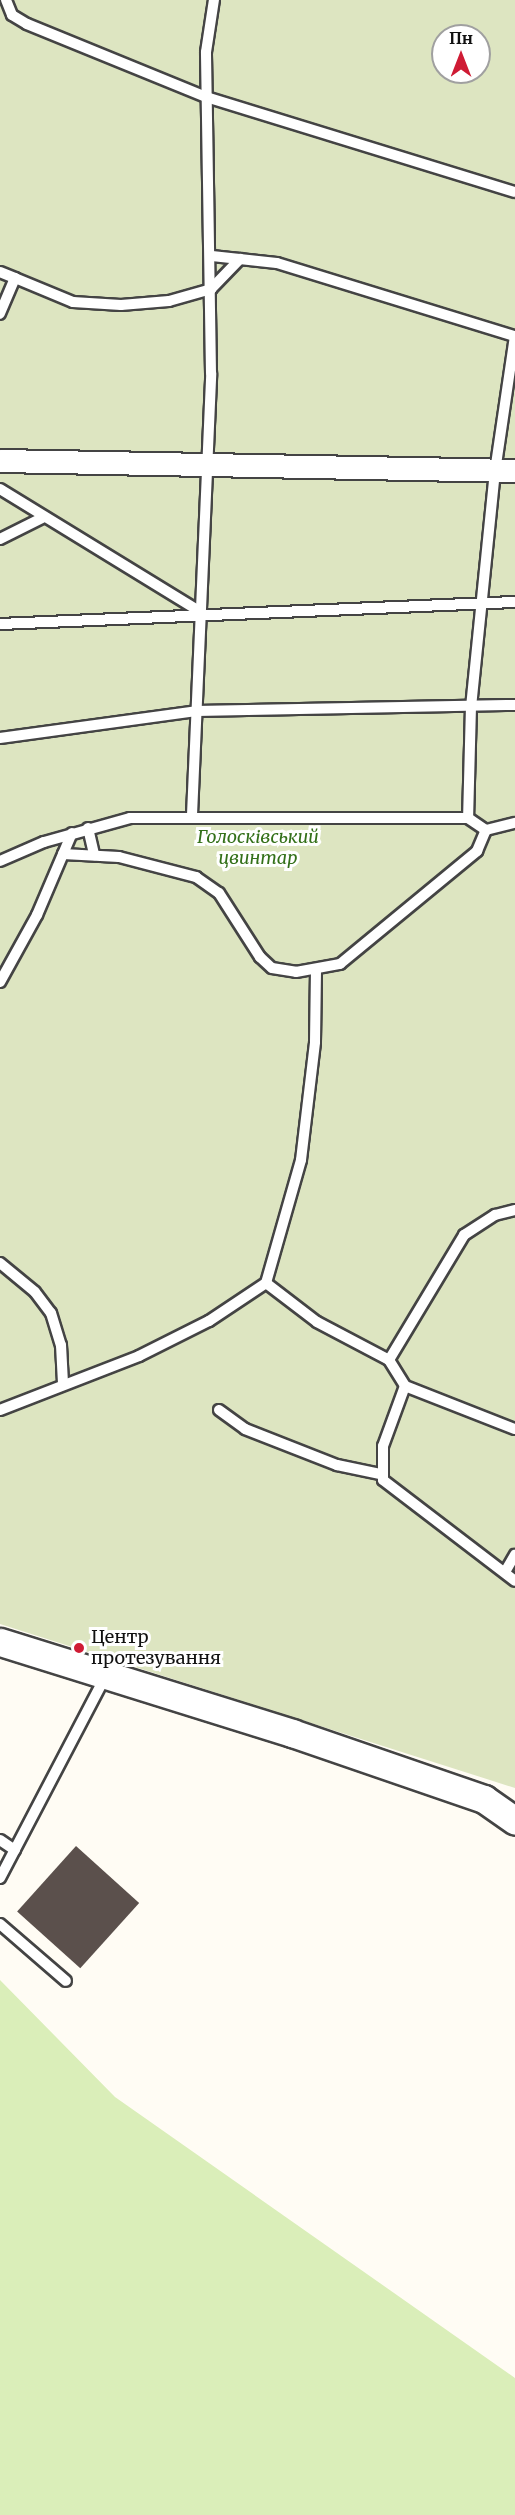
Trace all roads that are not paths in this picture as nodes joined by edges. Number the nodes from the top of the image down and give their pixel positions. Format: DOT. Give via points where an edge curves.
graph roads {
  1 [pos="6,0"];
  2 [pos="214,0"];
  3 [pos="206,97"];
  4 [pos="515,192"];
  5 [pos="212,256"];
  6 [pos="240,259"];
  7 [pos="0,272"];
  8 [pos="15,278"];
  9 [pos="211,288"];
  10 [pos="0,314"];
  11 [pos="0,461"];
  12 [pos="207,466"];
  13 [pos="505,471"];
  14 [pos="0,489"];
  15 [pos="42,518"];
  16 [pos="0,539"];
  17 [pos="515,602"];
  18 [pos="482,603"];
  19 [pos="199,612"];
  20 [pos="0,624"];
  21 [pos="515,705"];
  22 [pos="471,706"];
  23 [pos="196,711"];
  24 [pos="0,738"];
  25 [pos="192,815"];
  26 [pos="468,818"];
  27 [pos="515,824"];
  28 [pos="88,828"];
  29 [pos="486,830"];
  30 [pos="72,833"];
  31 [pos="63,854"];
  32 [pos="94,855"];
  33 [pos="0,861"];
  34 [pos="315,971"];
  35 [pos="0,982"];
  36 [pos="515,1210"];
  37 [pos="0,1263"];
  38 [pos="266,1283"];
  39 [pos="389,1360"];
  40 [pos="63,1383"];
  41 [pos="405,1386"];
  42 [pos="0,1410"];
  43 [pos="219,1410"];
  44 [pos="515,1429"];
  45 [pos="380,1474"];
  46 [pos="515,1555"];
  47 [pos="505,1572"];
  48 [pos="515,1581"];
  49 [pos="0,1642"];
  50 [pos="106,1675"];
  51 [pos="484,1799"];
  52 [pos="515,1810"];
  53 [pos="515,1821"];
  54 [pos="0,1840"];
  55 [pos="15,1850"];
  56 [pos="0,1878"];
  57 [pos="0,1924"];
  58 [pos="66,1981"];
  1 -- 3 [label="lane" via="12,15 27,24"];
  2 -- 3 [label="lane" via="207,42"];
  3 -- 4 [label="lane"];
  3 -- 5 [label="lane"];
  5 -- 6 [label="lane"];
  5 -- 9 [label="lane"];
  6 -- 9 [label="lane"];
  6 -- 13 [label="lane" via="277,263 515,336"];
  7 -- 8 [label="lane"];
  8 -- 9 [label="lane" via="73,302 121,305 170,301"];
  8 -- 10 [label="lane"];
  9 -- 12 [label="lane"];
  11 -- 12 [label="street"];
  12 -- 13 [label="street"];
  12 -- 19 [label="lane"];
  13 -- 18 [label="lane"];
  14 -- 15 [label="lane"];
  15 -- 16 [label="lane"];
  15 -- 19 [label="lane"];
  17 -- 18 [label="lane"];
  18 -- 19 [label="lane"];
  18 -- 22 [label="lane"];
  19 -- 20 [label="lane"];
  19 -- 23 [label="lane"];
  21 -- 22 [label="lane"];
  22 -- 23 [label="lane"];
  22 -- 26 [label="lane"];
  23 -- 24 [label="lane"];
  23 -- 25 [label="lane"];
  25 -- 26 [label="lane"];
  25 -- 28 [label="lane" via="130,818"];
  26 -- 29 [label="lane"];
  27 -- 29 [label="lane"];
  28 -- 30 [label="lane"];
  28 -- 32 [label="lane"];
  29 -- 34 [label="lane" via="477,850 444,880 340,964"];
  30 -- 31 [label="lane"];
  30 -- 33 [label="lane"];
  31 -- 32 [label="lane"];
  31 -- 35 [label="lane" via="37,915"];
  32 -- 34 [label="lane" via="196,876 219,892 248,943 272,968"];
  34 -- 38 [label="lane" via="315,1042 300,1160"];
  36 -- 39 [label="lane" via="495,1215 464,1235"];
  37 -- 40 [label="lane" via="35,1292 51,1313 61,1345"];
  38 -- 39 [label="lane" via="317,1322"];
  38 -- 40 [label="lane" via="217,1316 139,1356"];
  39 -- 41 [label="lane"];
  40 -- 42 [label="lane"];
  41 -- 44 [label="lane"];
  41 -- 45 [label="lane" via="383,1446"];
  43 -- 45 [label="lane" via="245,1429 337,1466"];
  45 -- 47 [label="lane" via="405,1500"];
  46 -- 47 [label="lane"];
  47 -- 48 [label="lane"];
  49 -- 50 [label="street"];
  50 -- 51 [label="street" via="292,1732"];
  50 -- 55 [label="lane"];
  51 -- 52 [label="street"];
  51 -- 53 [label="street"];
  54 -- 55 [label="lane"];
  55 -- 56 [label="lane"];
  57 -- 58 [label="lane"];
}
